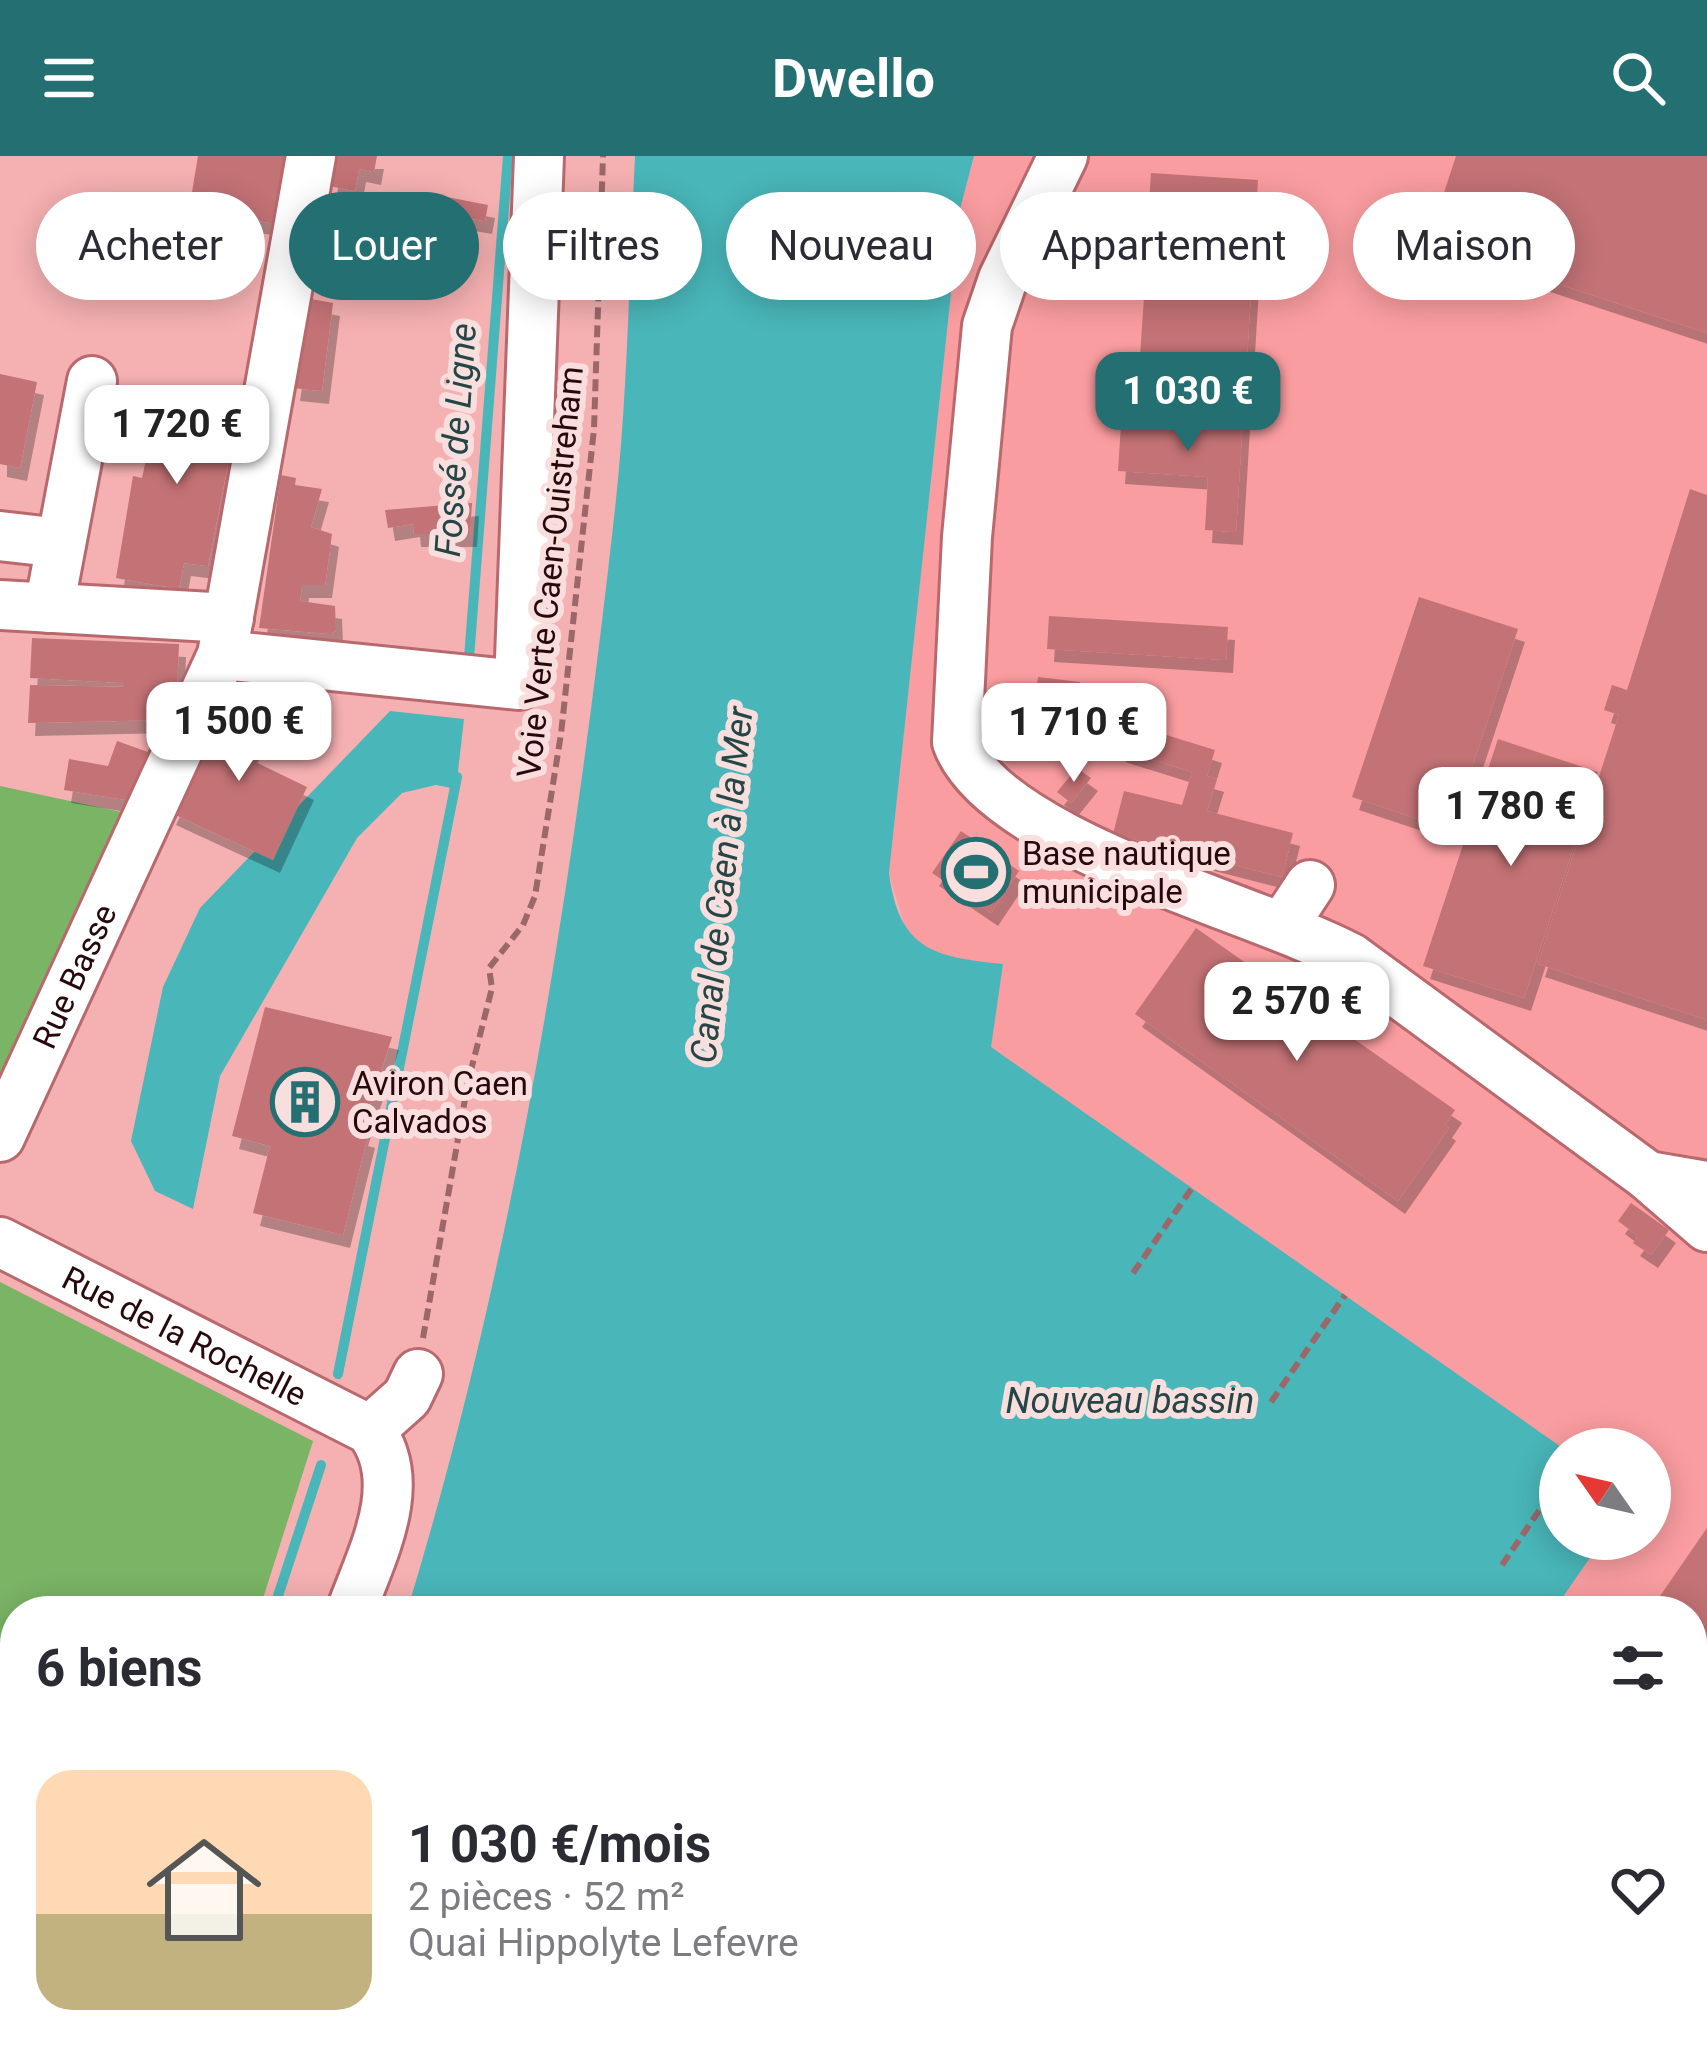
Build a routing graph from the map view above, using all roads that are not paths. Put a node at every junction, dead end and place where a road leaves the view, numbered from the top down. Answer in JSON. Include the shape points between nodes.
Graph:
{"nodes":[{"id":1,"x":311,"y":156,"type":"edge"},
{"id":2,"x":539,"y":156,"type":"edge"},
{"id":3,"x":1063,"y":156,"type":"edge"},
{"id":4,"x":92,"y":381,"type":"dead end"},
{"id":5,"x":0,"y":536,"type":"edge"},
{"id":6,"x":62,"y":543,"type":"junction"},
{"id":7,"x":0,"y":605,"type":"edge"},
{"id":8,"x":50,"y":608,"type":"junction"},
{"id":9,"x":225,"y":636,"type":"junction"},
{"id":10,"x":1310,"y":886,"type":"dead end"},
{"id":11,"x":1283,"y":926,"type":"junction"},
{"id":12,"x":0,"y":1137,"type":"edge"},
{"id":13,"x":1648,"y":1176,"type":"junction"},
{"id":14,"x":1707,"y":1186,"type":"edge"},
{"id":15,"x":1707,"y":1228,"type":"edge"},
{"id":16,"x":0,"y":1242,"type":"edge"},
{"id":17,"x":418,"y":1374,"type":"road end"},
{"id":18,"x":370,"y":1430,"type":"junction"},
{"id":19,"x":355,"y":1596,"type":"edge"}],
"edges":[{"from":1,"to":9,"type":"street","name":"Rue Basse"},
{"from":2,"to":9,"type":"street","via":[[519,685]]},
{"from":3,"to":11,"type":"street","via":[[1018,286],[987,326],[981,538],[957,742],[966,767],[992,793],[1102,855]]},
{"from":4,"to":6,"type":"street"},
{"from":5,"to":6,"type":"street"},
{"from":6,"to":8,"type":"street"},
{"from":7,"to":8,"type":"street"},
{"from":8,"to":9,"type":"street"},
{"from":9,"to":12,"type":"street","name":"Rue Basse"},
{"from":10,"to":11,"type":"street"},
{"from":11,"to":13,"type":"street","via":[[1351,958]]},
{"from":13,"to":14,"type":"street"},
{"from":13,"to":15,"type":"street"},
{"from":16,"to":18,"type":"street","name":"Rue de la Rochelle"},
{"from":17,"to":18,"type":"street","via":[[407,1397]]},
{"from":18,"to":19,"type":"street","via":[[390,1467],[388,1499]]}]}
